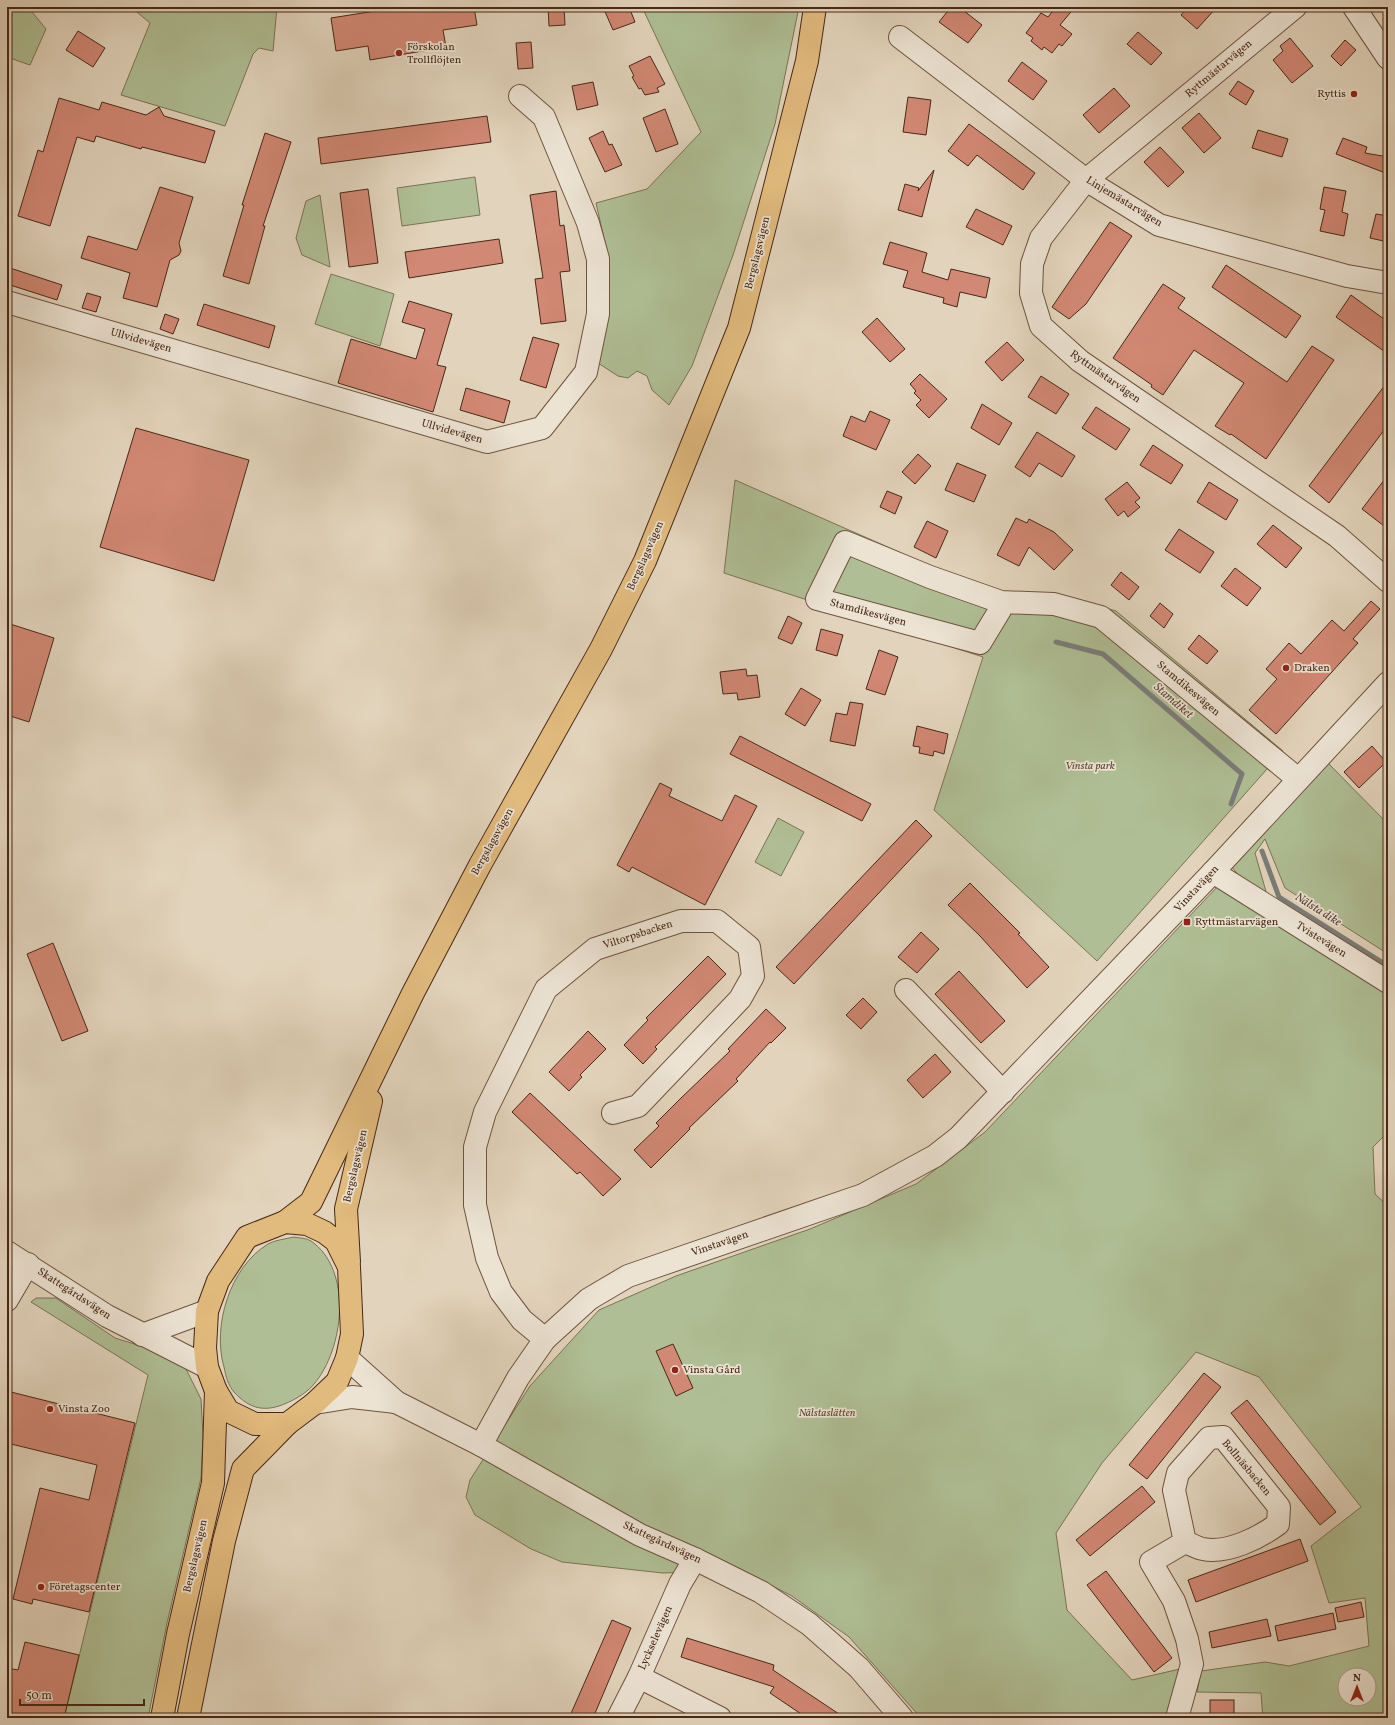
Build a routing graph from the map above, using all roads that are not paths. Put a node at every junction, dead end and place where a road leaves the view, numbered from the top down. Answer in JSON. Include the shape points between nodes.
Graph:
{"nodes":[{"id":1,"x":815,"y":7,"type":"edge"},
{"id":2,"x":1354,"y":7,"type":"edge"},
{"id":3,"x":1286,"y":9,"type":"edge"},
{"id":4,"x":900,"y":37,"type":"dead end"},
{"id":5,"x":1388,"y":58,"type":"edge"},
{"id":6,"x":520,"y":96,"type":"dead end"},
{"id":7,"x":1086,"y":180,"type":"junction"},
{"id":8,"x":1388,"y":283,"type":"edge"},
{"id":9,"x":7,"y":302,"type":"edge"},
{"id":10,"x":1388,"y":581,"type":"edge"},
{"id":11,"x":1001,"y":602,"type":"junction"},
{"id":12,"x":1388,"y":683,"type":"edge"},
{"id":13,"x":1298,"y":779,"type":"junction"},
{"id":14,"x":1214,"y":872,"type":"junction"},
{"id":15,"x":1388,"y":982,"type":"edge"},
{"id":16,"x":906,"y":990,"type":"dead end"},
{"id":17,"x":378,"y":1066,"type":"junction"},
{"id":18,"x":1003,"y":1092,"type":"junction"},
{"id":19,"x":613,"y":1113,"type":"dead end"},
{"id":20,"x":285,"y":1222,"type":"junction"},
{"id":21,"x":7,"y":1252,"type":"edge"},
{"id":22,"x":28,"y":1264,"type":"junction"},
{"id":23,"x":349,"y":1267,"type":"junction"},
{"id":24,"x":7,"y":1300,"type":"edge"},
{"id":25,"x":207,"y":1312,"type":"junction"},
{"id":26,"x":142,"y":1335,"type":"junction"},
{"id":27,"x":545,"y":1338,"type":"junction"},
{"id":28,"x":347,"y":1358,"type":"junction"},
{"id":29,"x":207,"y":1367,"type":"junction"},
{"id":30,"x":216,"y":1391,"type":"junction"},
{"id":31,"x":396,"y":1402,"type":"junction"},
{"id":32,"x":315,"y":1403,"type":"junction"},
{"id":33,"x":287,"y":1424,"type":"junction"},
{"id":34,"x":481,"y":1445,"type":"junction"},
{"id":35,"x":1185,"y":1542,"type":"junction"},
{"id":36,"x":695,"y":1559,"type":"junction"},
{"id":37,"x":639,"y":1676,"type":"junction"},
{"id":38,"x":162,"y":1718,"type":"edge"},
{"id":39,"x":188,"y":1718,"type":"edge"},
{"id":40,"x":618,"y":1718,"type":"edge"},
{"id":41,"x":720,"y":1718,"type":"edge"},
{"id":42,"x":902,"y":1718,"type":"edge"},
{"id":43,"x":1177,"y":1718,"type":"edge"}],
"edges":[{"from":1,"to":17,"type":"main road","name":"Bergslagsvägen","via":[[807,61],[739,328],[645,561],[601,650],[480,865]]},
{"from":2,"to":5,"type":"street"},
{"from":3,"to":7,"type":"street","name":"Ryttmästarvägen"},
{"from":4,"to":7,"type":"street","name":"Linjemästarvägen"},
{"from":6,"to":9,"type":"street","name":"Ullvidevägen","via":[[544,117],[588,223],[598,259],[598,314],[586,372],[542,428],[487,442]]},
{"from":7,"to":8,"type":"street","name":"Linjemästarvägen","via":[[1159,225],[1347,276]]},
{"from":7,"to":10,"type":"street","name":"Ryttmästarvägen","via":[[1041,238],[1032,264],[1031,293],[1041,326],[1080,361],[1337,536]]},
{"from":11,"to":11,"type":"street","name":"Stamdikesvägen","via":[[930,578],[845,542],[818,599],[980,643],[1000,610]]},
{"from":11,"to":13,"type":"street","name":"Stamdikesvägen","via":[[1054,604],[1101,617]]},
{"from":12,"to":13,"type":"street","name":"Vinstavägen"},
{"from":13,"to":14,"type":"street","name":"Vinstavägen"},
{"from":14,"to":15,"type":"street","name":"Tvistevägen"},
{"from":14,"to":18,"type":"street","name":"Vinstavägen"},
{"from":16,"to":18,"type":"street"},
{"from":17,"to":20,"type":"main road","name":"Bergslagsvägen","via":[[311,1202]]},
{"from":17,"to":23,"type":"main road","name":"Bergslagsvägen","via":[[346,1210]]},
{"from":18,"to":27,"type":"street","name":"Vinstavägen","via":[[958,1138],[935,1156],[904,1174],[862,1195],[628,1276],[589,1299]]},
{"from":19,"to":27,"type":"street","name":"Viltorpsbacken","via":[[638,1106],[740,999],[753,976],[749,947],[717,921],[681,921],[595,949],[552,984],[546,989],[485,1112],[475,1147],[475,1205],[486,1258],[501,1292],[522,1320]]},
{"from":20,"to":23,"type":"main road","name":"Bergslagsvägen","via":[[307,1224],[324,1232],[336,1241]]},
{"from":20,"to":25,"type":"main road","name":"Bergslagsvägen","via":[[247,1237],[218,1281]]},
{"from":21,"to":22,"type":"street","name":"Skattegårdsvägen"},
{"from":22,"to":24,"type":"street"},
{"from":22,"to":26,"type":"street","name":"Skattegårdsvägen","via":[[88,1305]]},
{"from":23,"to":28,"type":"main road","name":"Bergslagsvägen","via":[[352,1334]]},
{"from":25,"to":26,"type":"street"},
{"from":25,"to":29,"type":"main road","name":"Bergslagsvägen"},
{"from":26,"to":29,"type":"street","name":"Skattegårdsvägen"},
{"from":27,"to":34,"type":"street","name":"Vinstavägen","via":[[518,1378]]},
{"from":28,"to":31,"type":"street","name":"Skattegårdsvägen"},
{"from":28,"to":32,"type":"main road","name":"Bergslagsvägen","via":[[336,1382]]},
{"from":29,"to":30,"type":"main road","name":"Bergslagsvägen"},
{"from":30,"to":33,"type":"main road","name":"Bergslagsvägen","via":[[228,1411],[255,1424]]},
{"from":30,"to":38,"type":"main road","name":"Bergslagsvägen","via":[[213,1483],[178,1634]]},
{"from":31,"to":32,"type":"street","name":"Skattegårdsvägen","via":[[352,1397]]},
{"from":31,"to":34,"type":"street","name":"Skattegårdsvägen"},
{"from":32,"to":33,"type":"main road","name":"Bergslagsvägen"},
{"from":33,"to":39,"type":"main road","name":"Bergslagsvägen","via":[[243,1469],[224,1541]]},
{"from":34,"to":36,"type":"street","name":"Skattegårdsvägen","via":[[640,1535]]},
{"from":35,"to":35,"type":"street","name":"Bollnäsbacken","via":[[1203,1549],[1224,1549],[1262,1536],[1278,1524],[1279,1507],[1223,1438],[1209,1438],[1178,1473],[1174,1490]]},
{"from":35,"to":43,"type":"street","via":[[1151,1562],[1174,1601],[1187,1639],[1192,1664]]},
{"from":36,"to":37,"type":"street","name":"Lyckselevägen","via":[[680,1584]]},
{"from":36,"to":42,"type":"street","name":"Skattegårdsvägen","via":[[760,1592],[809,1624],[859,1668]]},
{"from":37,"to":40,"type":"street","name":"Lyckselevägen"},
{"from":37,"to":41,"type":"street"}]}
